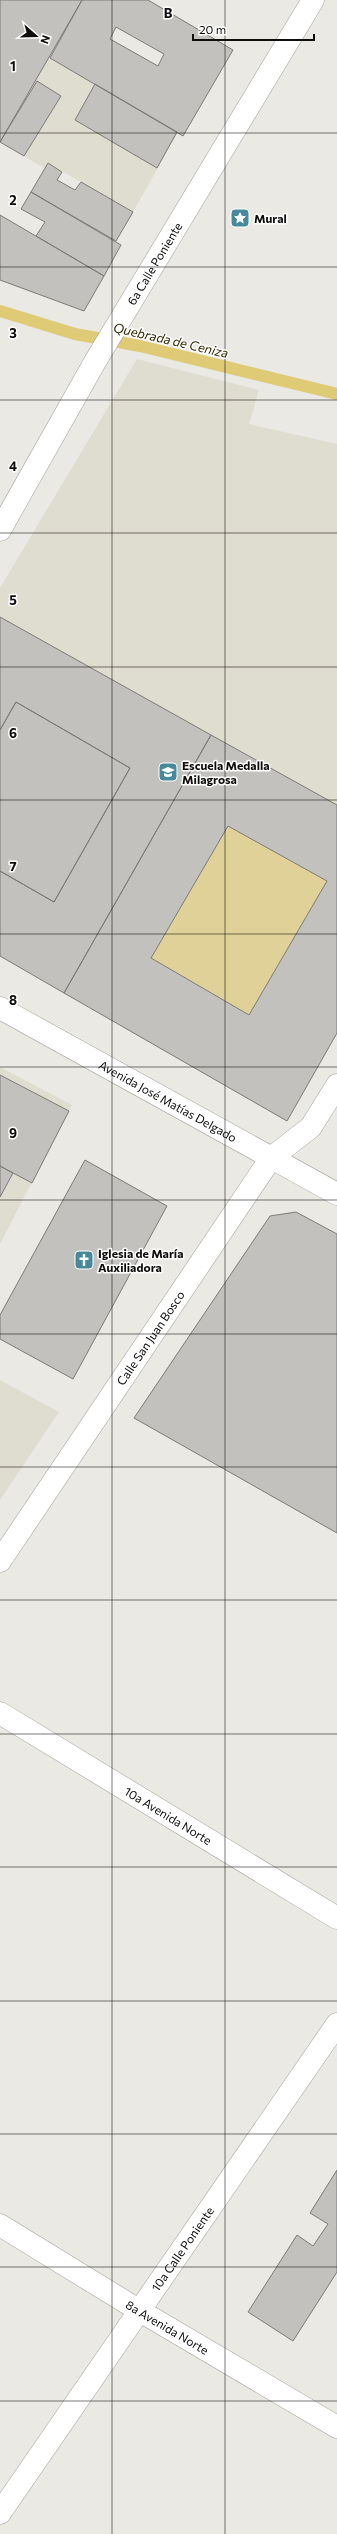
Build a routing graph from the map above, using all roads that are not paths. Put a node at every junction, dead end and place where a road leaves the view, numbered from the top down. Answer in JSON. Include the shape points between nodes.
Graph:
{"nodes":[{"id":1,"x":313,"y":0,"type":"edge"},
{"id":2,"x":0,"y":530,"type":"edge"},
{"id":3,"x":0,"y":1008,"type":"edge"},
{"id":4,"x":337,"y":1085,"type":"edge"},
{"id":5,"x":271,"y":1158,"type":"junction"},
{"id":6,"x":337,"y":1194,"type":"edge"},
{"id":7,"x":0,"y":1561,"type":"edge"},
{"id":8,"x":0,"y":1713,"type":"edge"},
{"id":9,"x":337,"y":1918,"type":"edge"},
{"id":10,"x":337,"y":2024,"type":"edge"},
{"id":11,"x":0,"y":2225,"type":"edge"},
{"id":12,"x":140,"y":2311,"type":"junction"},
{"id":13,"x":337,"y":2427,"type":"edge"},
{"id":14,"x":0,"y":2513,"type":"edge"}],
"edges":[{"from":1,"to":2,"type":"street","name":"6a Calle Poniente","via":[[96,360]]},
{"from":3,"to":5,"type":"street","name":"Avenida José Matías Delgado"},
{"from":4,"to":5,"type":"street","name":"Calle San Juan Bosco","via":[[311,1127]]},
{"from":5,"to":6,"type":"street","name":"Avenida José Matías Delgado"},
{"from":5,"to":7,"type":"street","name":"Calle San Juan Bosco"},
{"from":8,"to":9,"type":"street","name":"10a Avenida Norte"},
{"from":10,"to":12,"type":"street","name":"10a Calle Poniente"},
{"from":11,"to":12,"type":"street","name":"8a Avenida Norte"},
{"from":12,"to":13,"type":"street","name":"8a Avenida Norte"},
{"from":12,"to":14,"type":"street","name":"10a Calle Poniente"}]}
